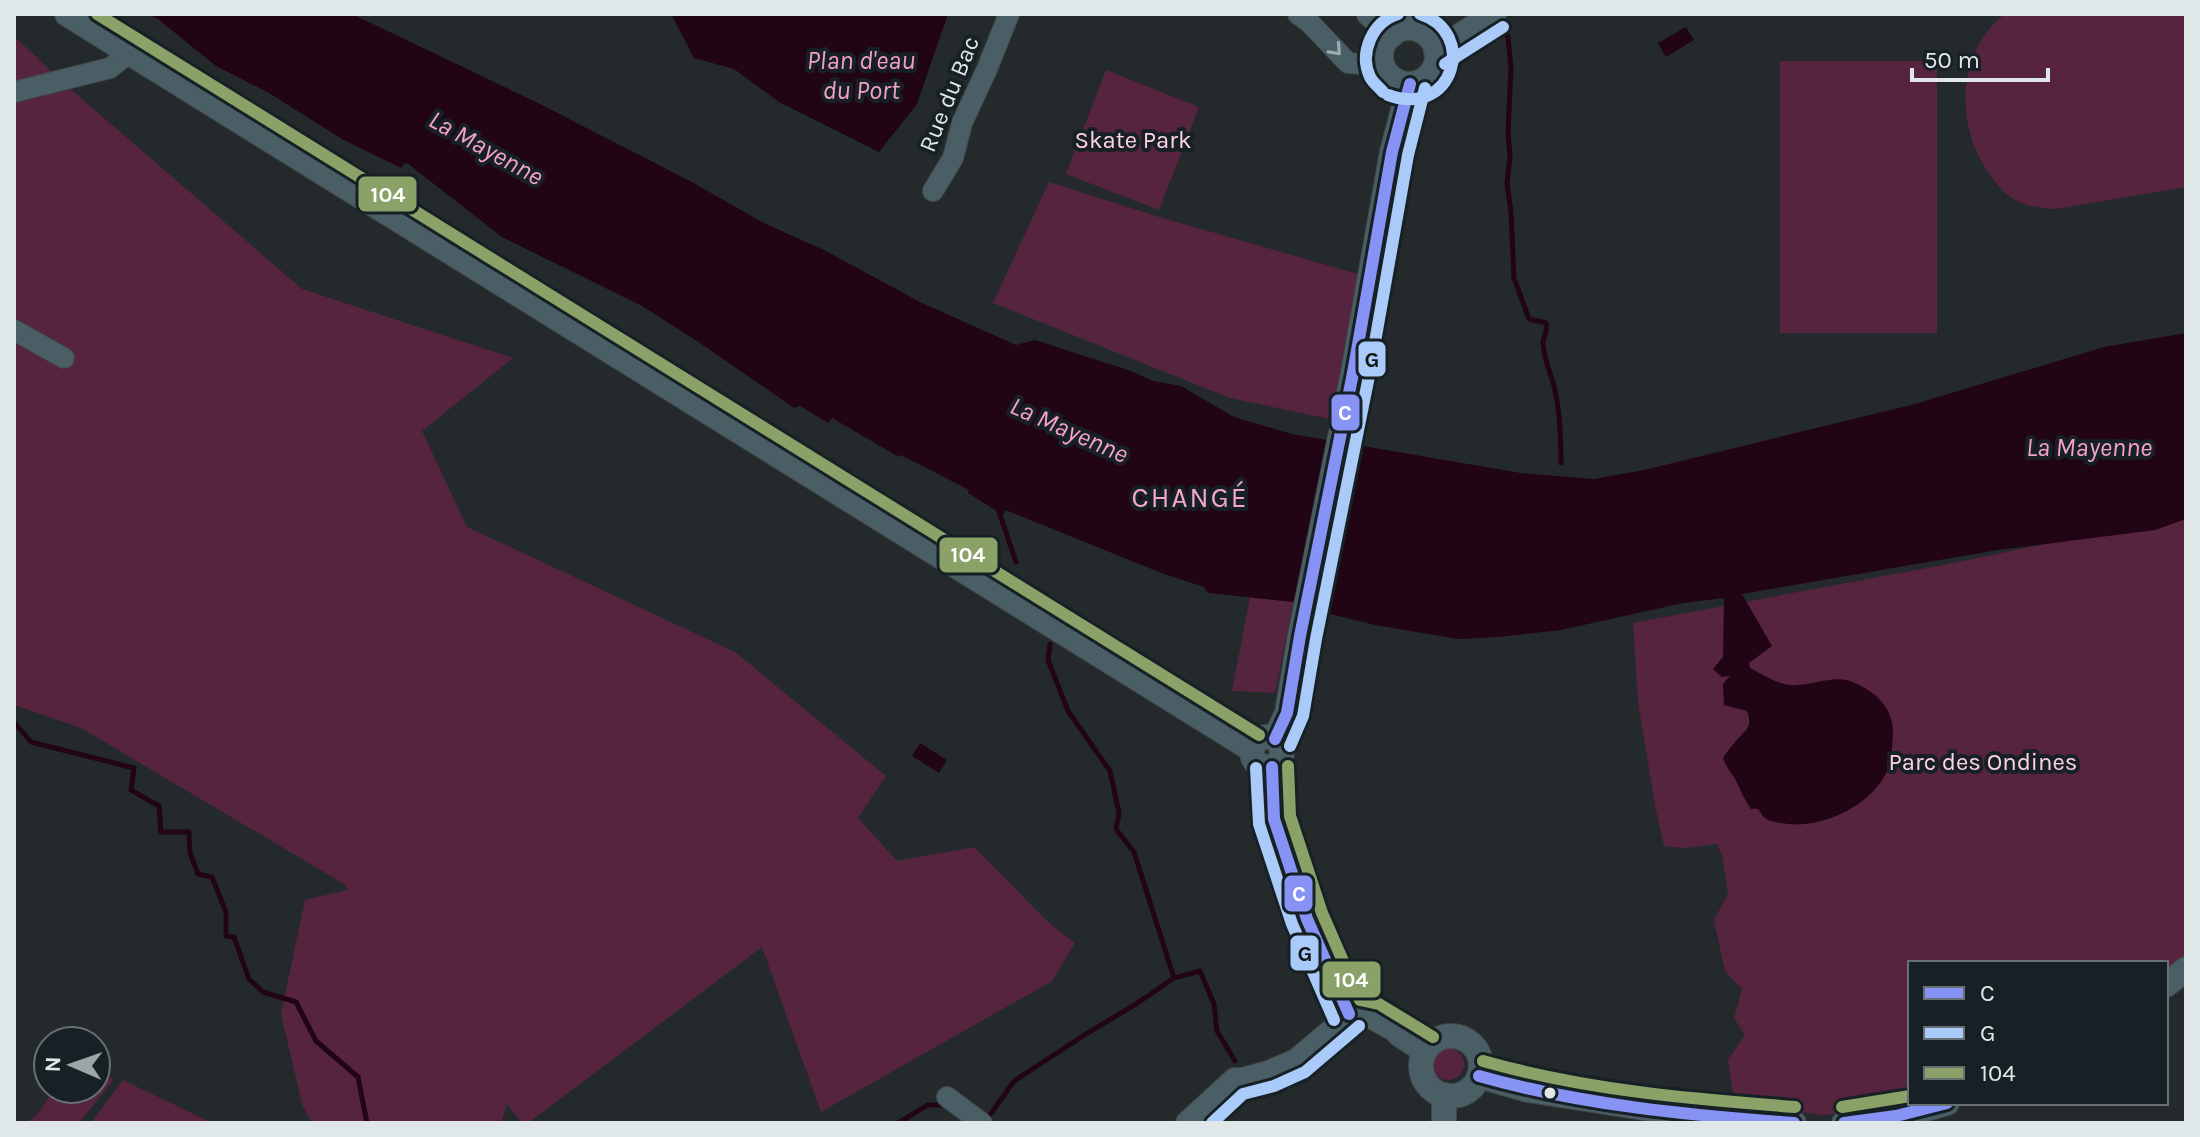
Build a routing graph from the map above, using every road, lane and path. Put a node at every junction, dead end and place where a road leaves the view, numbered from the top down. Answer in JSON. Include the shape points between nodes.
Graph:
{"nodes":[{"id":1,"x":67,"y":14,"type":"edge"},
{"id":2,"x":1009,"y":14,"type":"edge"},
{"id":3,"x":1298,"y":14,"type":"edge"},
{"id":4,"x":1369,"y":14,"type":"edge"},
{"id":5,"x":1494,"y":14,"type":"edge"},
{"id":6,"x":1392,"y":35,"type":"junction"},
{"id":7,"x":1436,"y":51,"type":"junction"},
{"id":8,"x":130,"y":52,"type":"junction"},
{"id":9,"x":1382,"y":60,"type":"junction"},
{"id":10,"x":1410,"y":84,"type":"junction"},
{"id":11,"x":14,"y":92,"type":"edge"},
{"id":12,"x":933,"y":191,"type":"dead end"},
{"id":13,"x":14,"y":330,"type":"edge"},
{"id":14,"x":64,"y":358,"type":"dead end"},
{"id":15,"x":1275,"y":739,"type":"junction"},
{"id":16,"x":1251,"y":749,"type":"junction"},
{"id":17,"x":1272,"y":767,"type":"junction"},
{"id":18,"x":1274,"y":819,"type":"joint"},
{"id":19,"x":2186,"y":969,"type":"edge"},
{"id":20,"x":2168,"y":983,"type":"edge"},
{"id":21,"x":1349,"y":1014,"type":"junction"},
{"id":22,"x":1399,"y":1034,"type":"joint"},
{"id":23,"x":1425,"y":1051,"type":"junction"},
{"id":24,"x":1479,"y":1076,"type":"junction"},
{"id":25,"x":1235,"y":1080,"type":"joint"},
{"id":26,"x":1444,"y":1095,"type":"junction"},
{"id":27,"x":947,"y":1097,"type":"dead end"},
{"id":28,"x":1941,"y":1105,"type":"edge"},
{"id":29,"x":982,"y":1123,"type":"edge"},
{"id":30,"x":1188,"y":1123,"type":"edge"},
{"id":31,"x":1444,"y":1123,"type":"edge"},
{"id":32,"x":1794,"y":1123,"type":"edge"},
{"id":33,"x":1844,"y":1123,"type":"edge"}],
"edges":[{"from":1,"to":8,"type":"street"},
{"from":2,"to":12,"type":"street","name":"Rue du Bac","via":[[962,123],[953,158]]},
{"from":3,"to":9,"type":"street","one_way":true,"via":[[1348,63]]},
{"from":4,"to":6,"type":"street"},
{"from":5,"to":7,"type":"street"},
{"from":6,"to":7,"type":"street","via":[[1419,30]]},
{"from":6,"to":9,"type":"street"},
{"from":7,"to":10,"type":"street","via":[[1431,74]]},
{"from":8,"to":11,"type":"street","via":[[110,68]]},
{"from":8,"to":16,"type":"street"},
{"from":9,"to":10,"type":"street","via":[[1388,74]]},
{"from":10,"to":15,"type":"street","via":[[1392,152],[1287,713]]},
{"from":13,"to":14,"type":"street"},
{"from":15,"to":16,"type":"street","via":[[1261,738]]},
{"from":15,"to":17,"type":"street","via":[[1281,756]]},
{"from":16,"to":17,"type":"street","via":[[1255,762]]},
{"from":17,"to":18,"type":"street"},
{"from":18,"to":21,"type":"street","via":[[1307,919]]},
{"from":19,"to":20,"type":"street"},
{"from":21,"to":22,"type":"street"},
{"from":21,"to":25,"type":"street","via":[[1296,1059]]},
{"from":22,"to":23,"type":"street"},
{"from":23,"to":24,"type":"street","via":[[1439,1038],[1459,1037],[1475,1048]]},
{"from":23,"to":26,"type":"street","via":[[1423,1078]]},
{"from":24,"to":26,"type":"street","via":[[1469,1090]]},
{"from":24,"to":32,"type":"street","via":[[1528,1090],[1689,1115]]},
{"from":25,"to":30,"type":"street"},
{"from":26,"to":31,"type":"street"},
{"from":27,"to":29,"type":"street"},
{"from":28,"to":33,"type":"street"}]}
